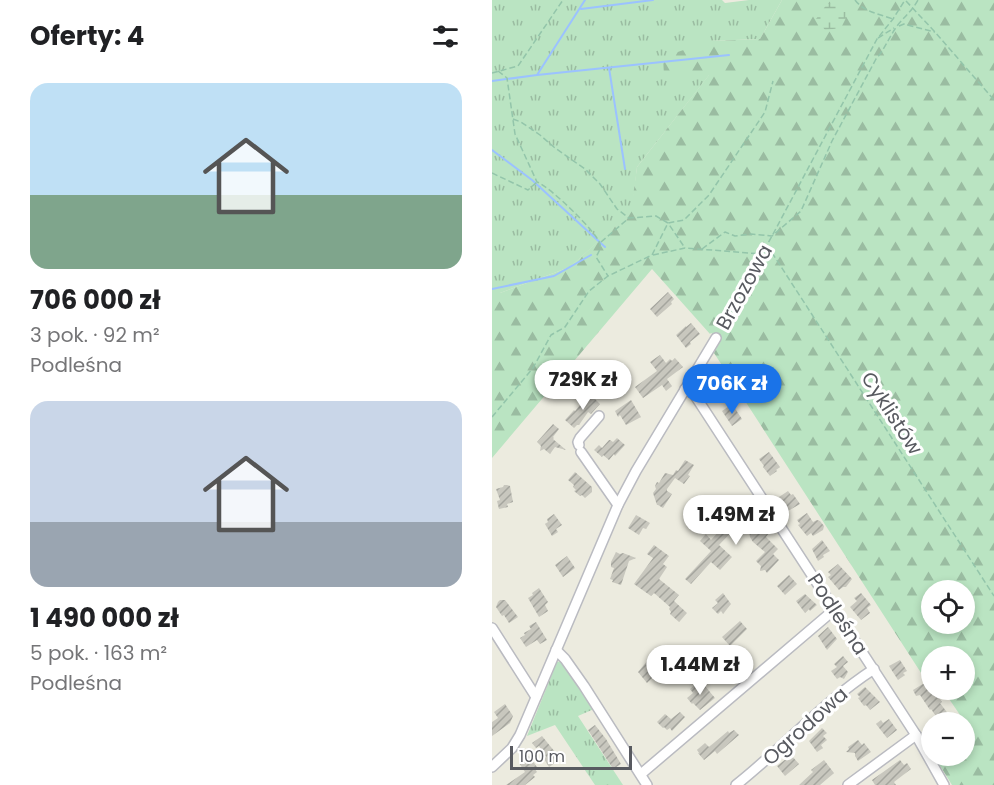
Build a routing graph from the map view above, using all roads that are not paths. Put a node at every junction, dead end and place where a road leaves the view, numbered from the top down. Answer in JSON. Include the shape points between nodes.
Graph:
{"nodes":[{"id":1,"x":716,"y":338,"type":"road end"},
{"id":2,"x":685,"y":389,"type":"junction"},
{"id":3,"x":599,"y":416,"type":"dead end"},
{"id":4,"x":618,"y":505,"type":"junction"},
{"id":5,"x":835,"y":609,"type":"junction"},
{"id":6,"x":492,"y":628,"type":"edge"},
{"id":7,"x":556,"y":651,"type":"junction"},
{"id":8,"x":874,"y":669,"type":"junction"},
{"id":9,"x":536,"y":697,"type":"junction"},
{"id":10,"x":916,"y":735,"type":"junction"},
{"id":11,"x":492,"y":767,"type":"edge"},
{"id":12,"x":640,"y":774,"type":"junction"},
{"id":13,"x":647,"y":785,"type":"edge"},
{"id":14,"x":736,"y":785,"type":"edge"},
{"id":15,"x":848,"y":785,"type":"edge"},
{"id":16,"x":944,"y":785,"type":"edge"}],
"edges":[{"from":1,"to":2,"type":"street","name":"Brzozowa"},
{"from":2,"to":4,"type":"street","name":"Brzozowa"},
{"from":2,"to":5,"type":"street","name":"Podleśna","via":[[694,394]]},
{"from":3,"to":4,"type":"street","via":[[578,442]]},
{"from":4,"to":7,"type":"street","name":"Brzozowa"},
{"from":5,"to":8,"type":"street","name":"Podleśna"},
{"from":5,"to":12,"type":"street"},
{"from":6,"to":9,"type":"street"},
{"from":7,"to":9,"type":"street","name":"Brzozowa"},
{"from":7,"to":12,"type":"street","via":[[584,686]]},
{"from":8,"to":10,"type":"street","name":"Podleśna"},
{"from":8,"to":14,"type":"street","name":"Ogrodowa"},
{"from":9,"to":11,"type":"street","name":"Brzozowa","via":[[512,748]]},
{"from":10,"to":15,"type":"street"},
{"from":10,"to":16,"type":"street","name":"Podleśna"},
{"from":12,"to":13,"type":"street"}]}
